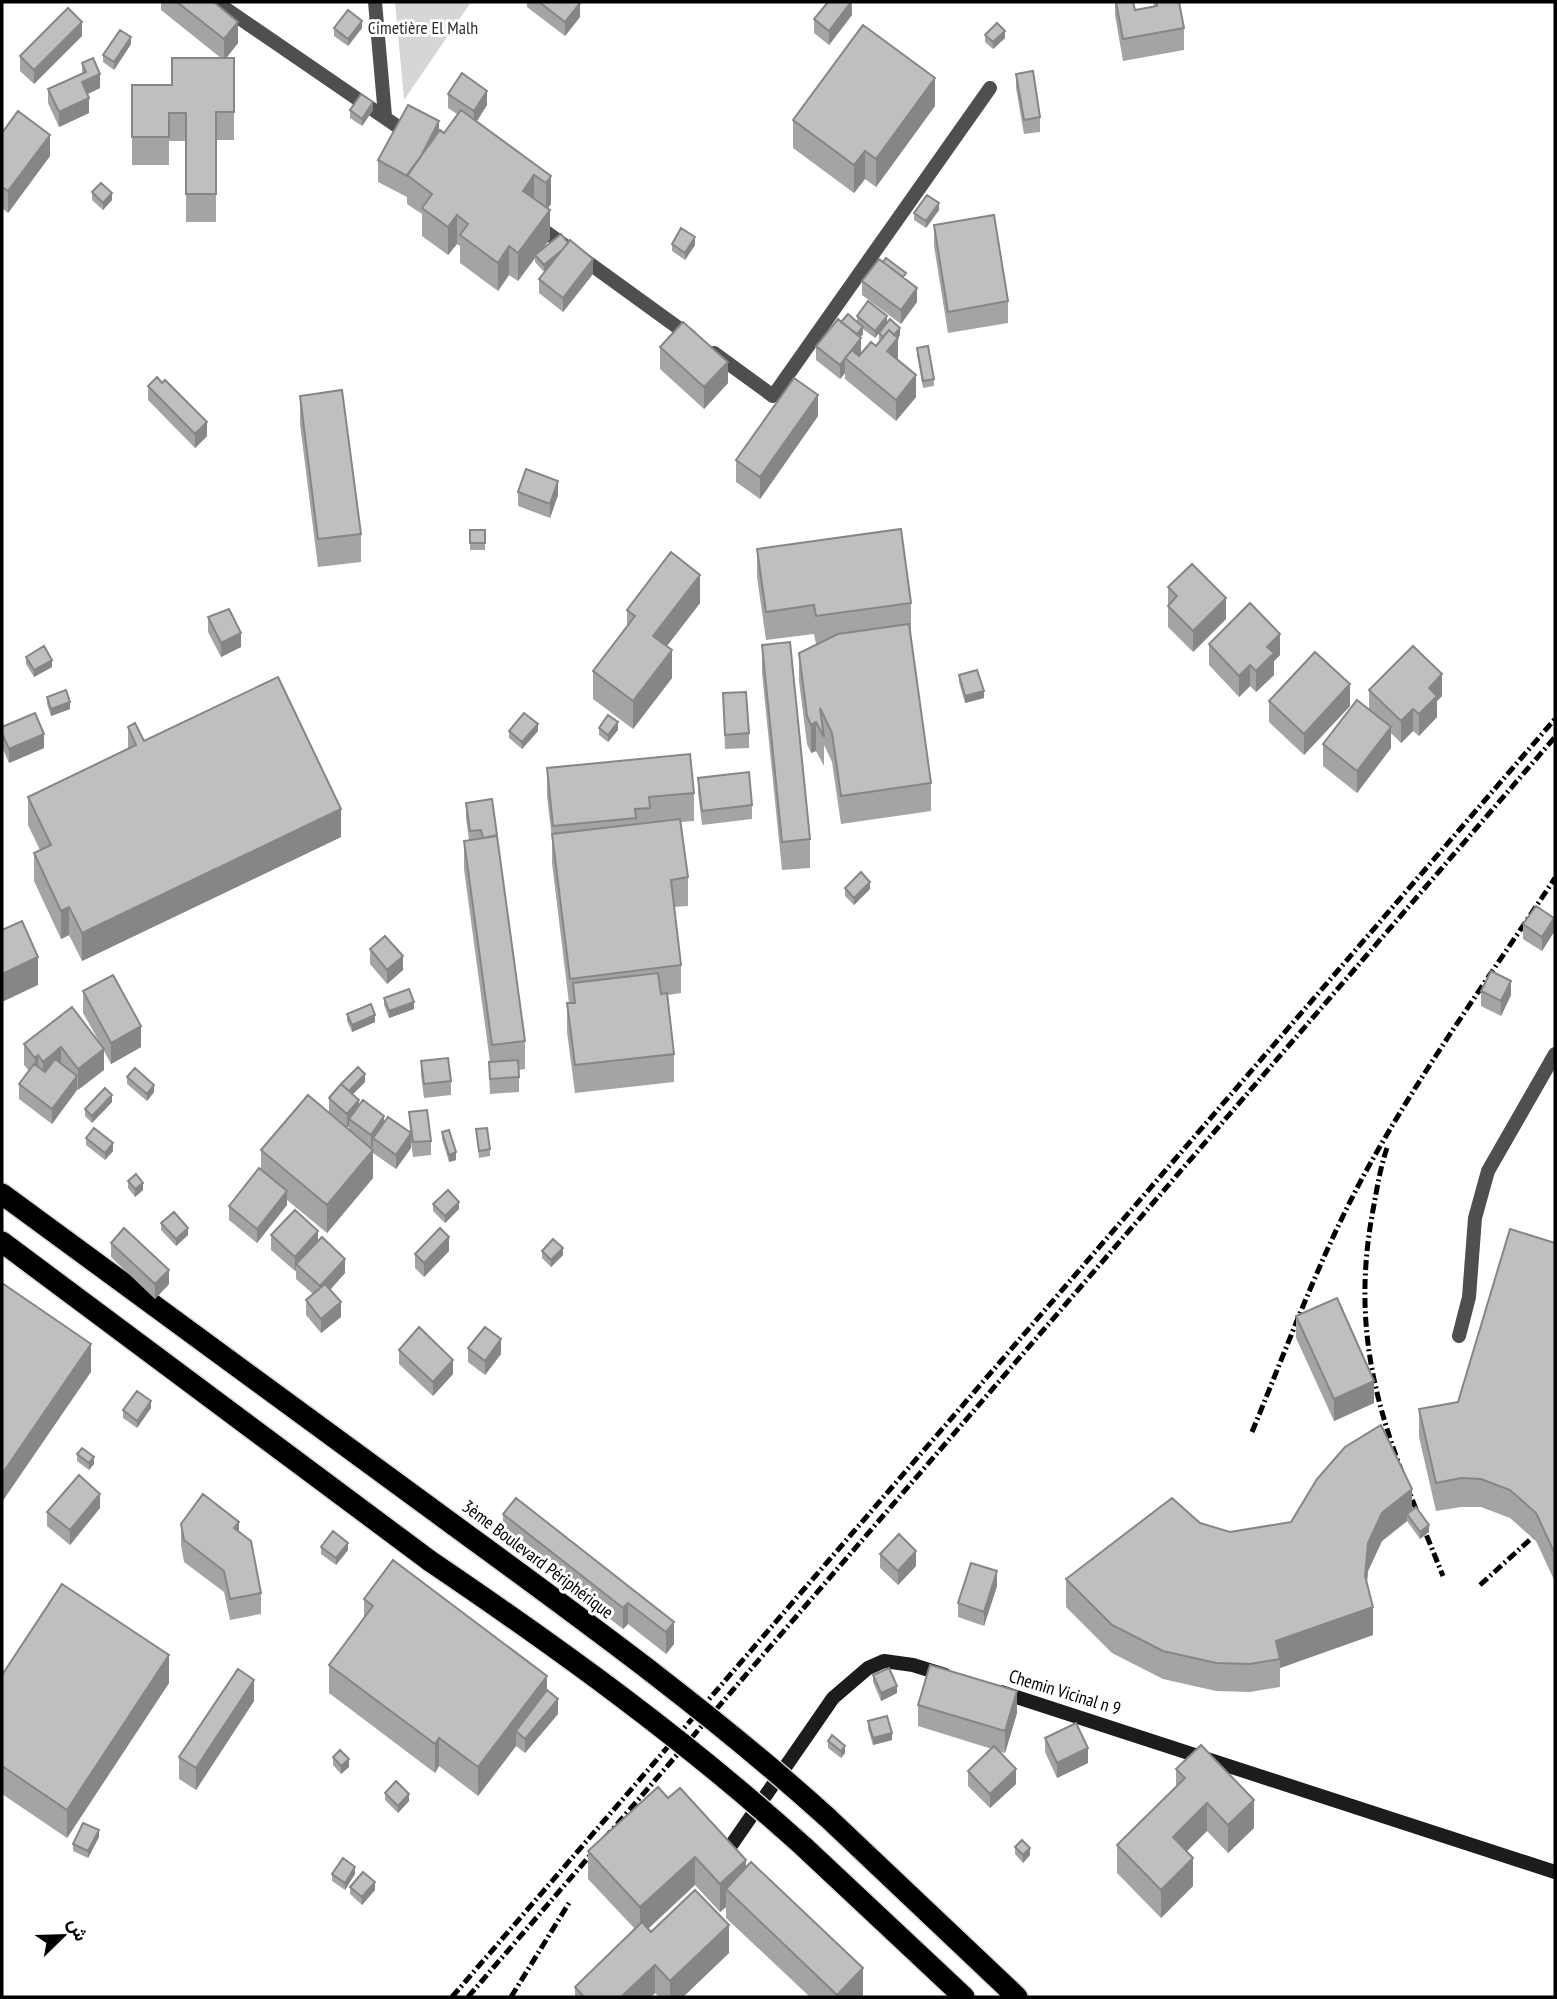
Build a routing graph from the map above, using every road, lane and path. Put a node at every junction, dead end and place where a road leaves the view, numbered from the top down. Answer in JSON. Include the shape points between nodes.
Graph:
{"nodes":[{"id":1,"x":216,"y":2,"type":"edge"},
{"id":2,"x":375,"y":2,"type":"edge"},
{"id":3,"x":990,"y":88,"type":"dead end"},
{"id":4,"x":385,"y":116,"type":"junction"},
{"id":5,"x":418,"y":140,"type":"edge"},
{"id":6,"x":518,"y":212,"type":"edge"},
{"id":7,"x":1555,"y":1054,"type":"edge"},
{"id":8,"x":2,"y":1194,"type":"edge"},
{"id":9,"x":2,"y":1242,"type":"edge"},
{"id":10,"x":1459,"y":1336,"type":"dead end"},
{"id":11,"x":964,"y":1681,"type":"edge"},
{"id":12,"x":990,"y":1689,"type":"edge"},
{"id":13,"x":1555,"y":1872,"type":"edge"},
{"id":14,"x":726,"y":1878,"type":"edge"},
{"id":15,"x":964,"y":1997,"type":"edge"},
{"id":16,"x":1017,"y":1997,"type":"edge"}],
"edges":[{"from":1,"to":4,"type":"street"},
{"from":2,"to":4,"type":"street"},
{"from":3,"to":6,"type":"street","via":[[773,396]]},
{"from":4,"to":5,"type":"street"},
{"from":7,"to":10,"type":"street","via":[[1488,1171],[1475,1218],[1469,1297]]},
{"from":8,"to":16,"type":"highway","name":"3ème Boulevard Périphérique","bridge":true,"via":[[573,1613],[744,1746],[828,1818]]},
{"from":9,"to":15,"type":"highway","bridge":true,"via":[[430,1561],[569,1655],[668,1731],[730,1780]]},
{"from":11,"to":14,"type":"street","via":[[884,1661],[868,1668],[833,1698],[715,1869]]},
{"from":12,"to":13,"type":"street","name":"Chemin Vicinal n 9"}]}
